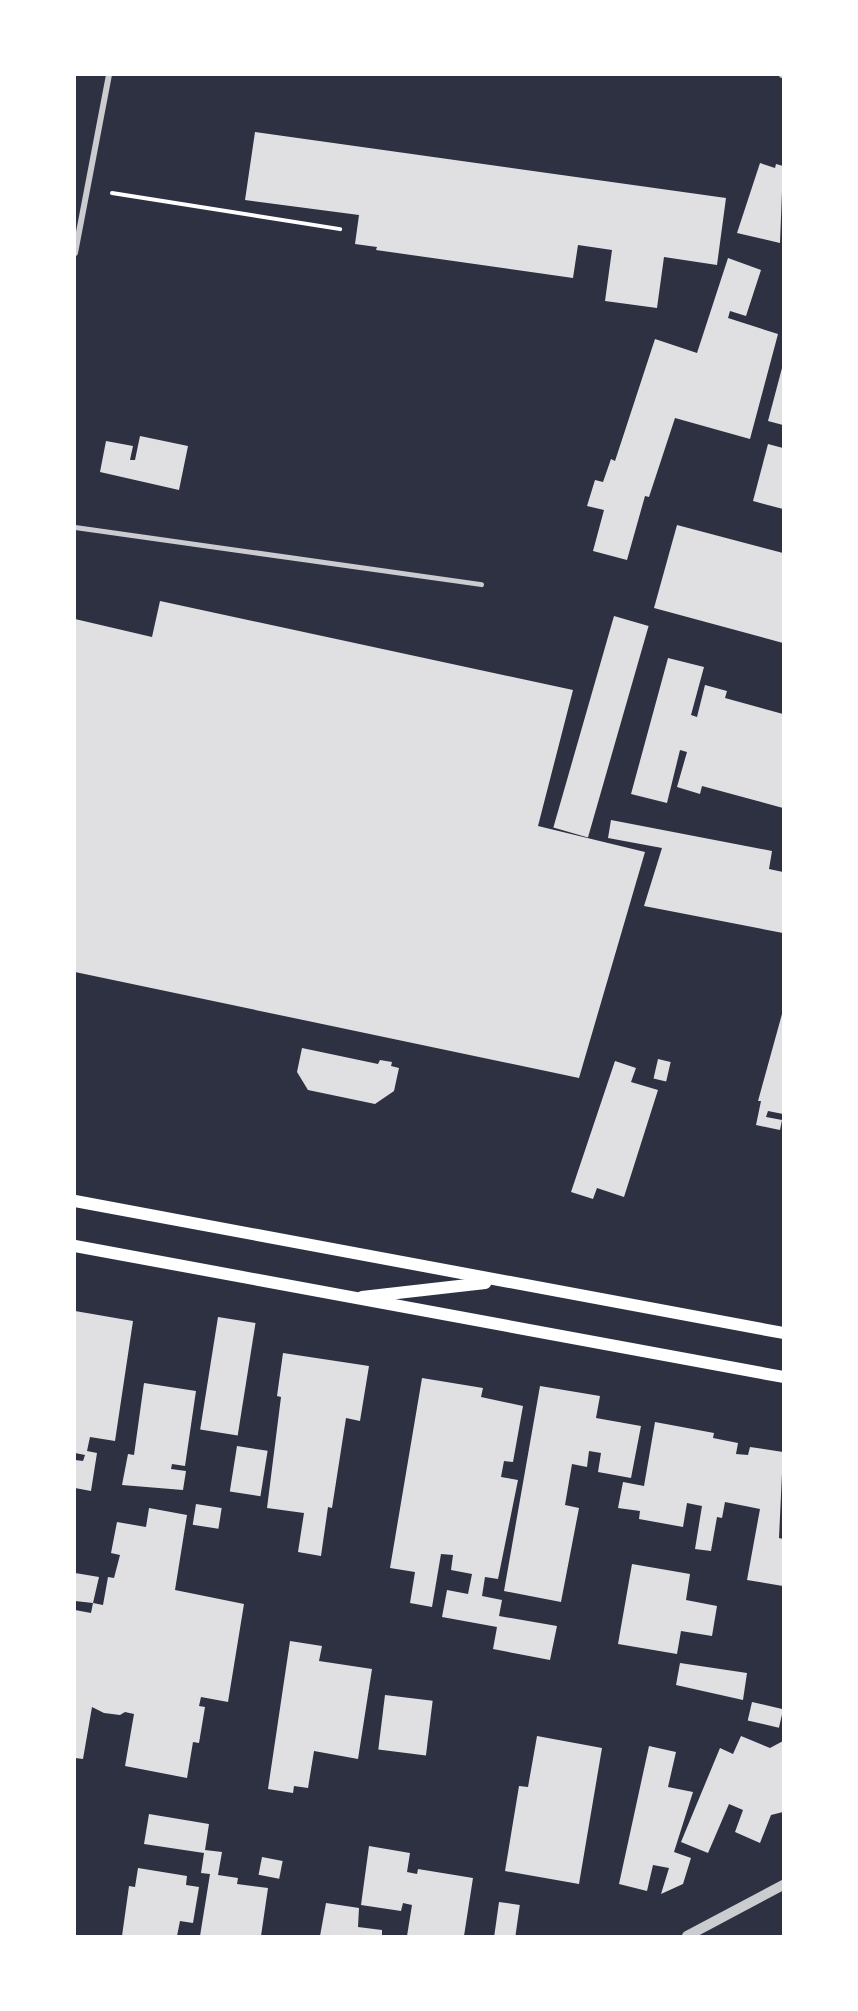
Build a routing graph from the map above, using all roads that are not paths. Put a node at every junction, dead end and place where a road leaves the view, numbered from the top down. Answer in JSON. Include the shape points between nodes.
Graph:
{"nodes":[{"id":1,"x":109,"y":75,"type":"edge"},
{"id":2,"x":75,"y":253,"type":"edge"},
{"id":3,"x":75,"y":527,"type":"edge"},
{"id":4,"x":481,"y":584,"type":"dead end"},
{"id":5,"x":75,"y":1201,"type":"edge"},
{"id":6,"x":75,"y":1246,"type":"edge"},
{"id":7,"x":498,"y":1282,"type":"junction"},
{"id":8,"x":349,"y":1298,"type":"junction"},
{"id":9,"x":783,"y":1333,"type":"edge"},
{"id":10,"x":783,"y":1377,"type":"edge"},
{"id":11,"x":783,"y":1885,"type":"edge"},
{"id":12,"x":687,"y":1936,"type":"edge"}],
"edges":[{"from":1,"to":2,"type":"street"},
{"from":3,"to":4,"type":"lane"},
{"from":5,"to":7,"type":"main road"},
{"from":6,"to":8,"type":"main road"},
{"from":7,"to":8,"type":"main road"},
{"from":7,"to":9,"type":"main road"},
{"from":8,"to":10,"type":"main road"},
{"from":11,"to":12,"type":"street"}]}
